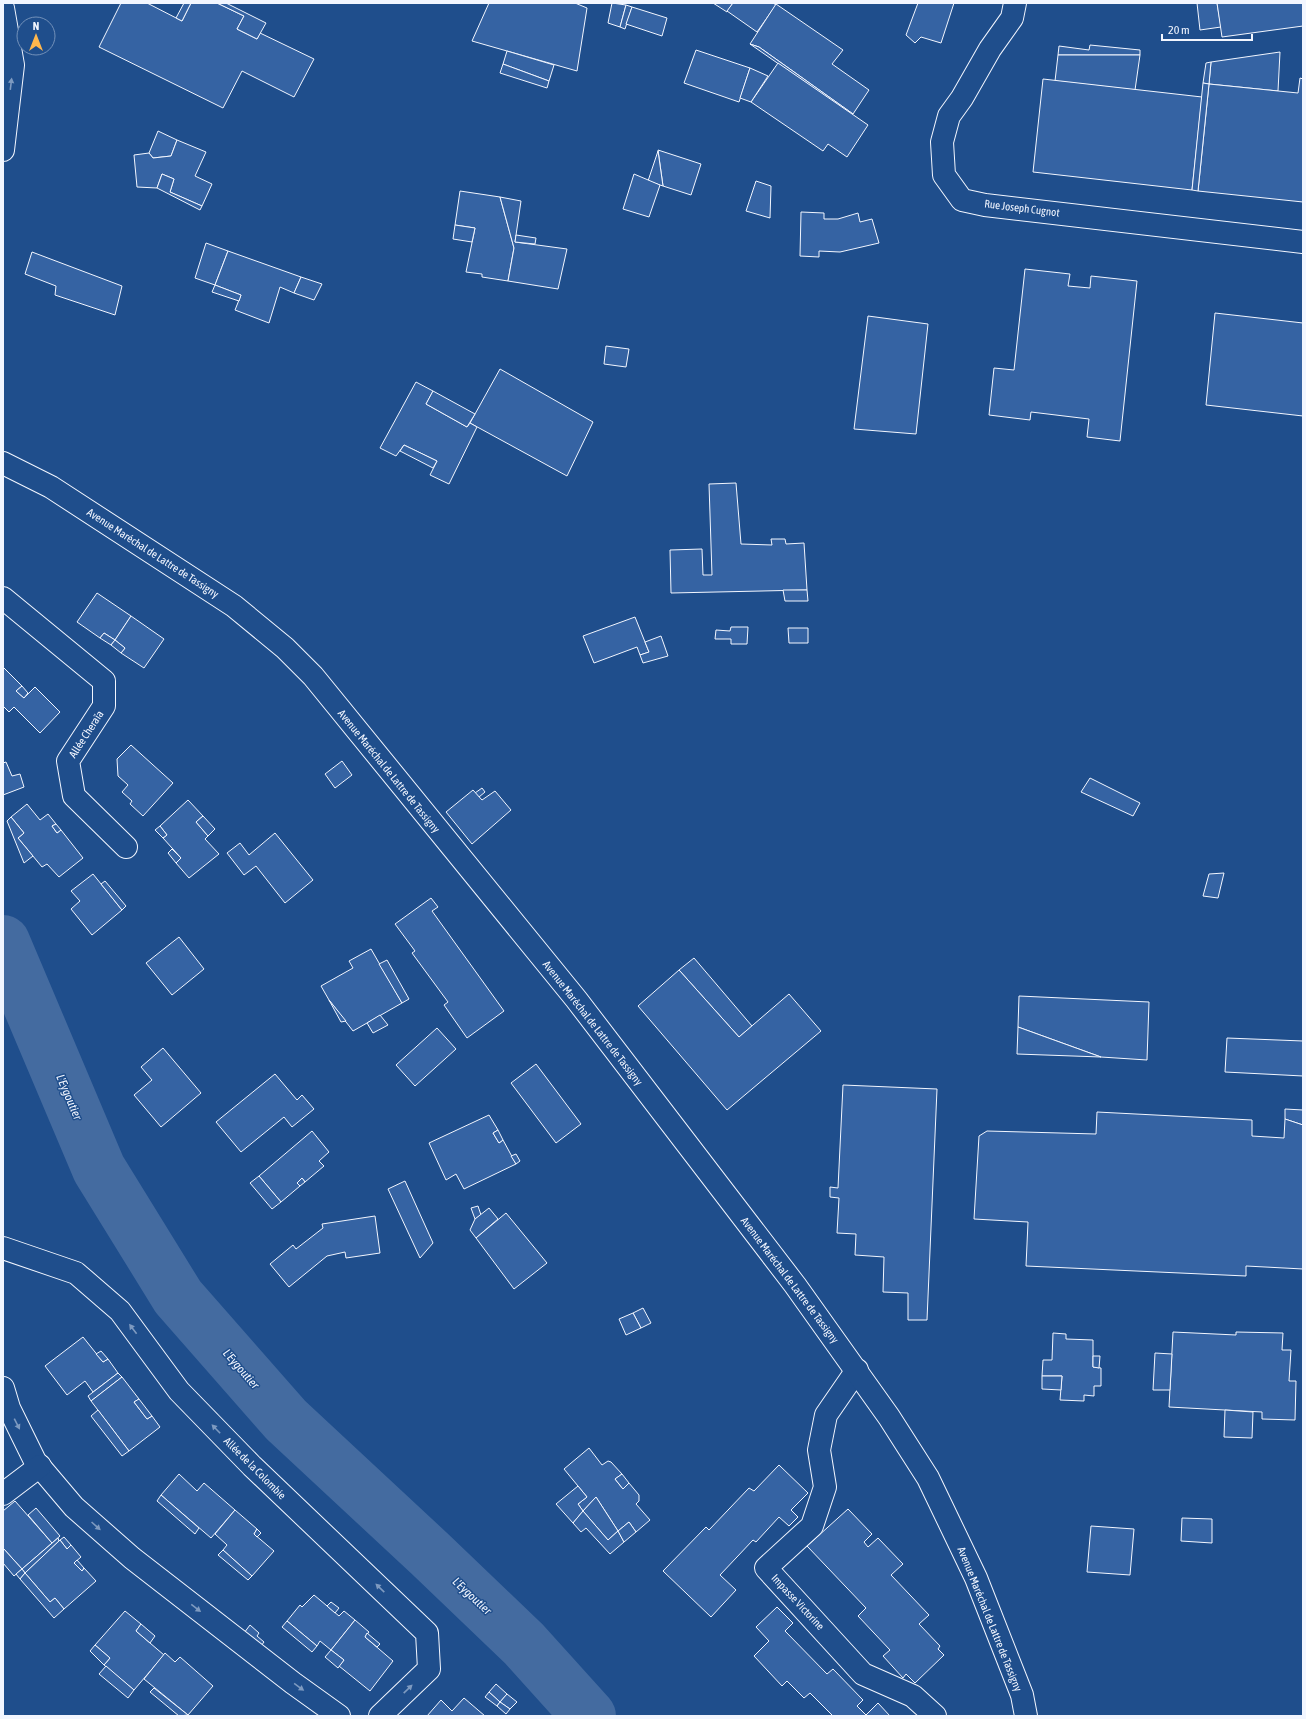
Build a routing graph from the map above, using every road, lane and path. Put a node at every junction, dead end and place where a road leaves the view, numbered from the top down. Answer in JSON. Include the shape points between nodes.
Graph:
{"nodes":[{"id":1,"x":1015,"y":3,"type":"edge"},
{"id":2,"x":3,"y":8,"type":"edge"},
{"id":3,"x":3,"y":150,"type":"edge"},
{"id":4,"x":1303,"y":242,"type":"edge"},
{"id":5,"x":3,"y":463,"type":"edge"},
{"id":6,"x":3,"y":598,"type":"edge"},
{"id":7,"x":126,"y":847,"type":"dead end"},
{"id":8,"x":3,"y":1248,"type":"edge"},
{"id":9,"x":857,"y":1370,"type":"junction"},
{"id":10,"x":3,"y":1388,"type":"edge"},
{"id":11,"x":40,"y":1466,"type":"junction"},
{"id":12,"x":3,"y":1494,"type":"edge"},
{"id":13,"x":339,"y":1716,"type":"edge"},
{"id":14,"x":380,"y":1716,"type":"edge"},
{"id":15,"x":935,"y":1716,"type":"edge"},
{"id":16,"x":1026,"y":1716,"type":"edge"}],
"edges":[{"from":1,"to":4,"type":"street","name":"Rue Joseph Cugnot","via":[[1012,18],[949,116],[942,142],[944,176],[962,200],[993,206]]},
{"from":3,"to":2,"type":"street","one_way":true,"via":[[13,65]]},
{"from":5,"to":9,"type":"street","name":"Avenue Maréchal de Lattre de Tassigny","via":[[51,487],[234,606],[285,648],[312,676],[576,999]]},
{"from":6,"to":7,"type":"street","name":"Allée Cheraïa","via":[[104,680],[104,706],[68,761],[74,796]]},
{"from":14,"to":8,"type":"street","name":"Allée de la Colombie","one_way":true,"via":[[429,1668],[427,1633],[252,1466],[179,1391],[120,1311],[76,1273]]},
{"from":9,"to":15,"type":"street","name":"Impasse Victorine","via":[[826,1415],[819,1450],[825,1487],[812,1526],[766,1568],[864,1674],[913,1696]]},
{"from":9,"to":16,"type":"street","name":"Avenue Maréchal de Lattre de Tassigny","via":[[928,1478],[976,1578],[1022,1695]]},
{"from":10,"to":11,"type":"street","one_way":true,"via":[[9,1408],[35,1461]]},
{"from":11,"to":12,"type":"street"},
{"from":11,"to":13,"type":"street","one_way":true,"via":[[74,1507],[132,1558]]}]}
